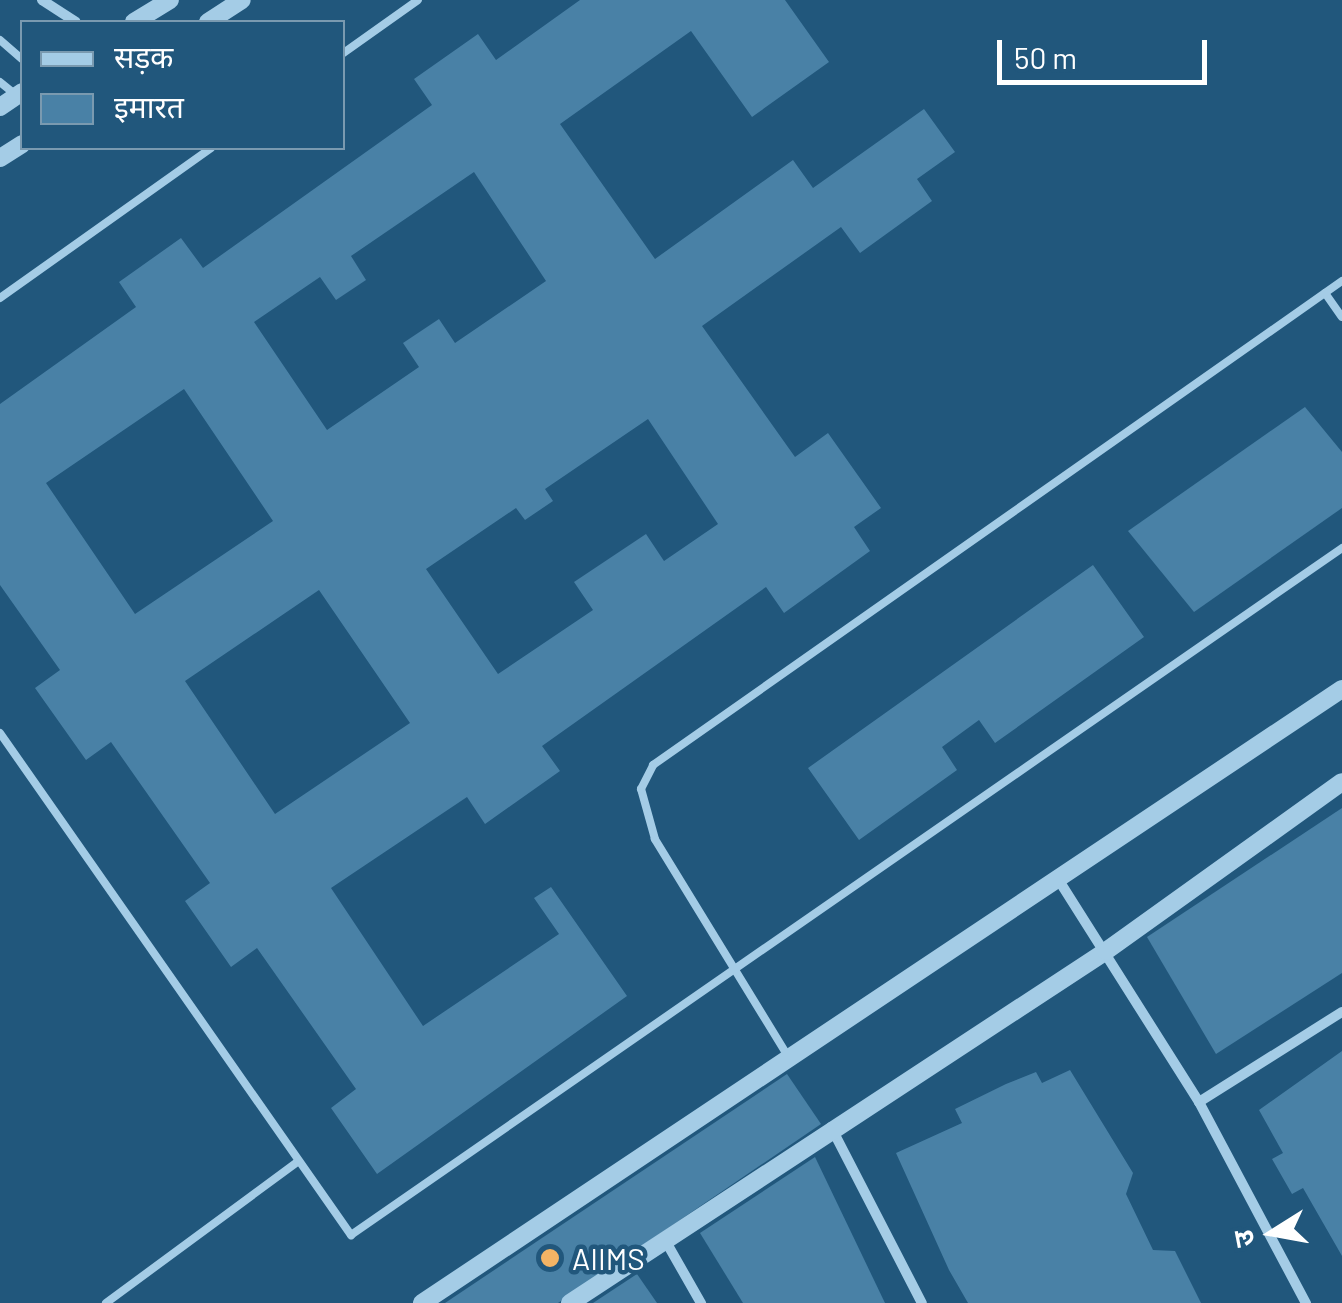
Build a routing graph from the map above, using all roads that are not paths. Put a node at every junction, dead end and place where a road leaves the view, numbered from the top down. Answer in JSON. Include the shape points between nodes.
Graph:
{"nodes":[{"id":1,"x":42,"y":0,"type":"edge"},
{"id":2,"x":170,"y":0,"type":"edge"},
{"id":3,"x":242,"y":0,"type":"edge"},
{"id":4,"x":418,"y":0,"type":"edge"},
{"id":5,"x":73,"y":20,"type":"edge"},
{"id":6,"x":137,"y":20,"type":"edge"},
{"id":7,"x":211,"y":20,"type":"edge"},
{"id":8,"x":0,"y":40,"type":"edge"},
{"id":9,"x":345,"y":52,"type":"edge"},
{"id":10,"x":20,"y":57,"type":"edge"},
{"id":11,"x":0,"y":82,"type":"edge"},
{"id":12,"x":20,"y":94,"type":"edge"},
{"id":13,"x":0,"y":107,"type":"edge"},
{"id":14,"x":208,"y":150,"type":"edge"},
{"id":15,"x":1342,"y":282,"type":"edge"},
{"id":16,"x":1325,"y":293,"type":"junction"},
{"id":17,"x":0,"y":298,"type":"edge"},
{"id":18,"x":1342,"y":317,"type":"edge"},
{"id":19,"x":1342,"y":548,"type":"edge"},
{"id":20,"x":1342,"y":688,"type":"edge"},
{"id":21,"x":0,"y":732,"type":"edge"},
{"id":22,"x":1342,"y":782,"type":"edge"},
{"id":23,"x":1058,"y":879,"type":"junction"},
{"id":24,"x":1106,"y":951,"type":"junction"},
{"id":25,"x":740,"y":972,"type":"junction"},
{"id":26,"x":1342,"y":1012,"type":"edge"},
{"id":27,"x":789,"y":1058,"type":"junction"},
{"id":28,"x":1200,"y":1102,"type":"junction"},
{"id":29,"x":831,"y":1127,"type":"junction"},
{"id":30,"x":296,"y":1162,"type":"junction"},
{"id":31,"x":665,"y":1240,"type":"junction"},
{"id":32,"x":106,"y":1303,"type":"edge"},
{"id":33,"x":422,"y":1303,"type":"edge"},
{"id":34,"x":570,"y":1303,"type":"edge"},
{"id":35,"x":701,"y":1303,"type":"edge"},
{"id":36,"x":922,"y":1303,"type":"edge"},
{"id":37,"x":1306,"y":1303,"type":"edge"}],
"edges":[{"from":1,"to":5,"type":"street"},
{"from":2,"to":6,"type":"street"},
{"from":3,"to":7,"type":"street"},
{"from":4,"to":9,"type":"lane"},
{"from":8,"to":10,"type":"lane"},
{"from":11,"to":12,"type":"lane"},
{"from":12,"to":13,"type":"street"},
{"from":14,"to":17,"type":"lane"},
{"from":15,"to":16,"type":"lane"},
{"from":16,"to":18,"type":"lane"},
{"from":16,"to":25,"type":"lane","via":[[653,765],[641,789],[655,839]]},
{"from":19,"to":25,"type":"lane"},
{"from":20,"to":23,"type":"street"},
{"from":21,"to":30,"type":"lane"},
{"from":22,"to":24,"type":"street"},
{"from":23,"to":24,"type":"street"},
{"from":23,"to":27,"type":"street"},
{"from":24,"to":28,"type":"street"},
{"from":24,"to":29,"type":"street"},
{"from":25,"to":27,"type":"lane"},
{"from":25,"to":30,"type":"lane","via":[[371,1230],[351,1235]]},
{"from":26,"to":28,"type":"street"},
{"from":27,"to":33,"type":"street"},
{"from":28,"to":37,"type":"street"},
{"from":29,"to":31,"type":"street"},
{"from":29,"to":36,"type":"street"},
{"from":30,"to":32,"type":"lane"},
{"from":31,"to":34,"type":"street"},
{"from":31,"to":35,"type":"street"}]}
